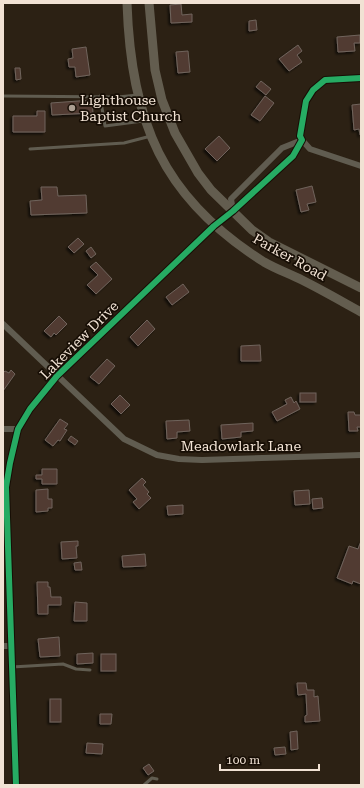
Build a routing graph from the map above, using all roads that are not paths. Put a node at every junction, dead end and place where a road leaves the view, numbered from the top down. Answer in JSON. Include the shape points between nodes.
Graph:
{"nodes":[{"id":1,"x":128,"y":3,"type":"edge"},
{"id":2,"x":149,"y":3,"type":"edge"},
{"id":3,"x":361,"y":78,"type":"edge"},
{"id":4,"x":138,"y":95,"type":"junction"},
{"id":5,"x":3,"y":96,"type":"edge"},
{"id":6,"x":100,"y":96,"type":"junction"},
{"id":7,"x":145,"y":121,"type":"junction"},
{"id":8,"x":150,"y":136,"type":"junction"},
{"id":9,"x":302,"y":140,"type":"junction"},
{"id":10,"x":30,"y":149,"type":"dead end"},
{"id":11,"x":361,"y":166,"type":"edge"},
{"id":12,"x":233,"y":211,"type":"junction"},
{"id":13,"x":214,"y":226,"type":"junction"},
{"id":14,"x":361,"y":288,"type":"edge"},
{"id":15,"x":361,"y":312,"type":"edge"},
{"id":16,"x":3,"y":324,"type":"edge"},
{"id":17,"x":57,"y":376,"type":"junction"},
{"id":18,"x":3,"y":429,"type":"edge"},
{"id":19,"x":18,"y":429,"type":"junction"},
{"id":20,"x":361,"y":455,"type":"edge"},
{"id":21,"x":3,"y":646,"type":"edge"},
{"id":22,"x":12,"y":646,"type":"junction"},
{"id":23,"x":12,"y":667,"type":"junction"},
{"id":24,"x":90,"y":670,"type":"dead end"},
{"id":25,"x":157,"y":779,"type":"dead end"},
{"id":26,"x":16,"y":785,"type":"edge"},
{"id":27,"x":144,"y":785,"type":"edge"}],
"edges":[{"from":1,"to":4,"type":"main road","name":"Parker Road","via":[[130,46]]},
{"from":2,"to":12,"type":"main road","name":"Parker Road","via":[[155,70],[162,100],[175,133],[198,173]]},
{"from":3,"to":9,"type":"street","via":[[325,80],[313,90],[306,101],[300,136]]},
{"from":4,"to":6,"type":"lane"},
{"from":4,"to":7,"type":"main road","name":"Parker Road"},
{"from":5,"to":6,"type":"lane"},
{"from":6,"to":7,"type":"lane","via":[[105,126]]},
{"from":7,"to":8,"type":"main road","name":"Parker Road"},
{"from":8,"to":10,"type":"lane","via":[[124,143]]},
{"from":8,"to":13,"type":"main road","name":"Parker Road","via":[[165,167],[179,187]]},
{"from":9,"to":11,"type":"street","via":[[310,149]]},
{"from":9,"to":12,"type":"street","name":"Lakeview Drive","via":[[293,156]]},
{"from":9,"to":12,"type":"street","via":[[282,148],[231,199]]},
{"from":12,"to":13,"type":"street","name":"Lakeview Drive"},
{"from":12,"to":14,"type":"main road","name":"Parker Road","via":[[269,242]]},
{"from":13,"to":15,"type":"main road","name":"Parker Road","via":[[266,263]]},
{"from":13,"to":17,"type":"street","name":"Lakeview Drive"},
{"from":16,"to":17,"type":"street","name":"Meadowlark Lane"},
{"from":17,"to":19,"type":"street","name":"Lakeview Drive","via":[[30,408]]},
{"from":17,"to":20,"type":"street","name":"Meadowlark Lane","via":[[124,439],[157,455],[202,460]]},
{"from":18,"to":19,"type":"street"},
{"from":19,"to":22,"type":"street","name":"Lakeview Drive","via":[[6,487]]},
{"from":21,"to":22,"type":"street"},
{"from":22,"to":23,"type":"street","name":"Lakeview Drive"},
{"from":23,"to":24,"type":"lane","via":[[63,664],[76,669]]},
{"from":23,"to":26,"type":"street","name":"Lakeview Drive"},
{"from":25,"to":27,"type":"lane","via":[[152,778]]}]}
